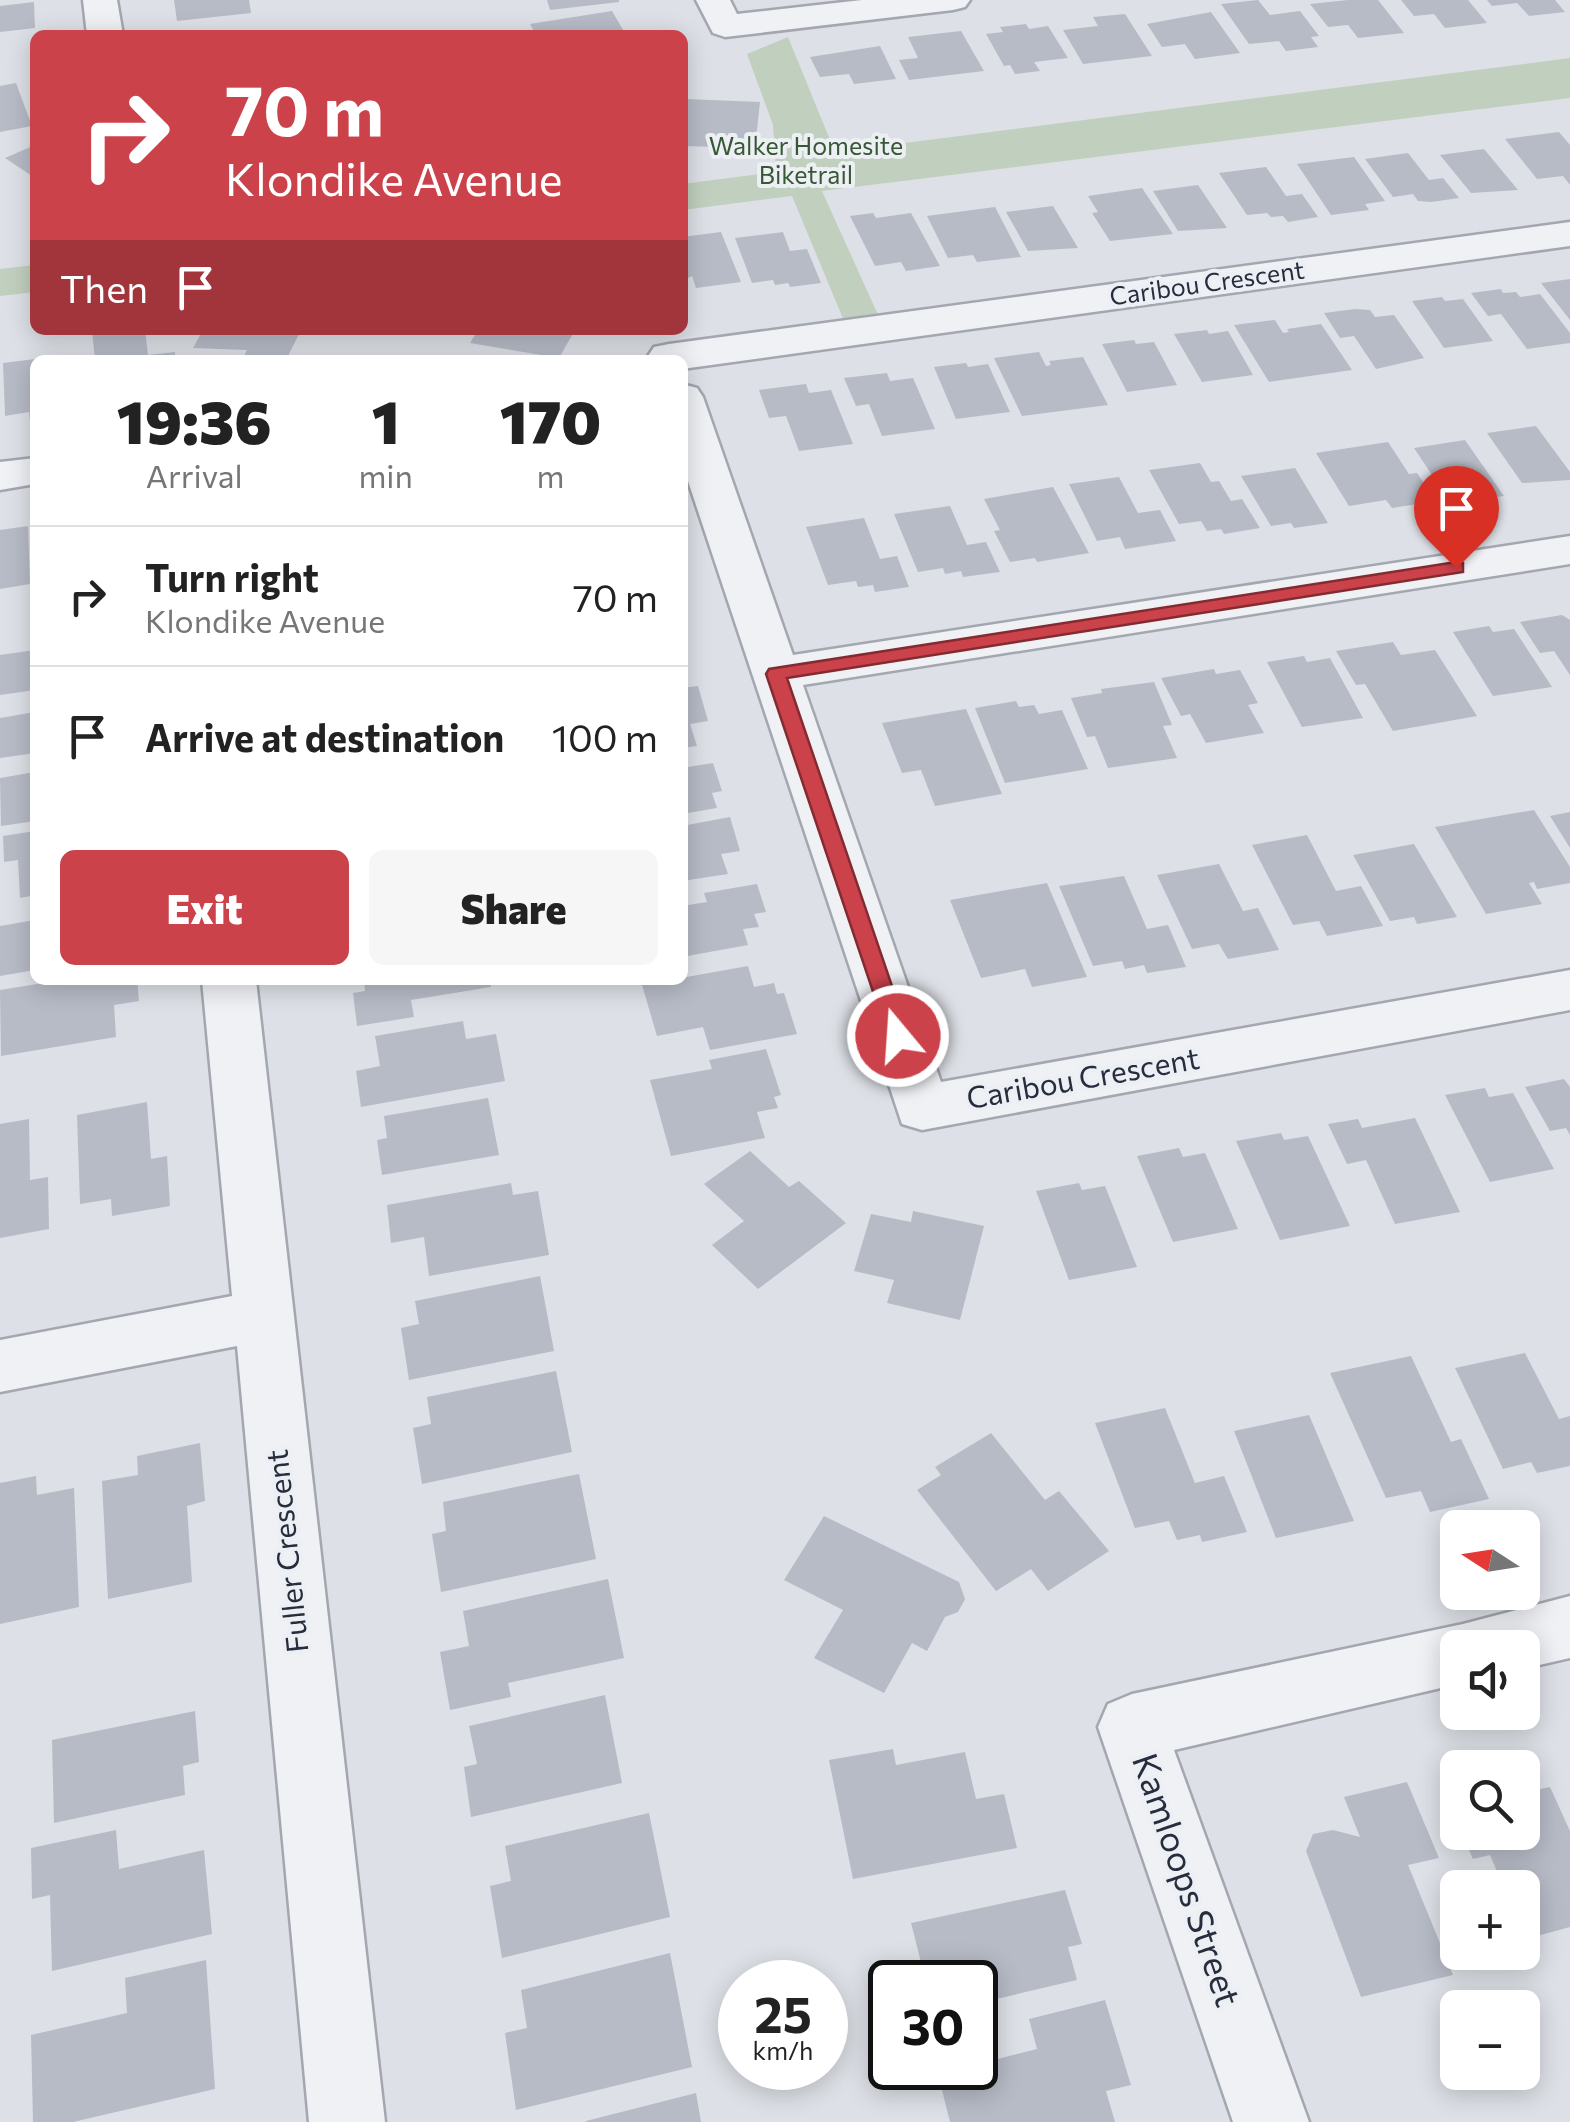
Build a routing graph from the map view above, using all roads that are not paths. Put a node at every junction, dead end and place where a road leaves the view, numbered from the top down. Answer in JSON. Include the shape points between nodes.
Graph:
{"nodes":[{"id":1,"x":100,"y":0,"type":"edge"},
{"id":2,"x":952,"y":0,"type":"edge"},
{"id":3,"x":719,"y":13,"type":"edge"},
{"id":4,"x":104,"y":30,"type":"edge"},
{"id":5,"x":1570,"y":234,"type":"edge"},
{"id":6,"x":676,"y":355,"type":"edge"},
{"id":7,"x":688,"y":415,"type":"edge"},
{"id":8,"x":30,"y":472,"type":"edge"},
{"id":9,"x":0,"y":476,"type":"edge"},
{"id":10,"x":1570,"y":550,"type":"edge"},
{"id":11,"x":776,"y":674,"type":"junction"},
{"id":12,"x":230,"y":985,"type":"edge"},
{"id":13,"x":1570,"y":990,"type":"edge"},
{"id":14,"x":263,"y":1315,"type":"junction"},
{"id":15,"x":0,"y":1366,"type":"edge"},
{"id":16,"x":1570,"y":1627,"type":"edge"},
{"id":17,"x":1540,"y":1634,"type":"edge"},
{"id":18,"x":1440,"y":1657,"type":"edge"},
{"id":19,"x":346,"y":2122,"type":"edge"},
{"id":20,"x":1271,"y":2122,"type":"edge"}],
"edges":[{"from":1,"to":4,"type":"street"},
{"from":2,"to":3,"type":"street"},
{"from":5,"to":6,"type":"street","name":"Caribou Crescent"},
{"from":7,"to":11,"type":"street","name":"Caribou Crescent"},
{"from":8,"to":9,"type":"street"},
{"from":10,"to":11,"type":"street"},
{"from":11,"to":13,"type":"street","name":"Caribou Crescent","via":[[922,1108]]},
{"from":12,"to":14,"type":"street","name":"Fuller Crescent"},
{"from":14,"to":15,"type":"street"},
{"from":14,"to":19,"type":"street","name":"Fuller Crescent"},
{"from":16,"to":17,"type":"street"},
{"from":18,"to":20,"type":"street","name":"Kamloops Street","via":[[1132,1727]]}]}
